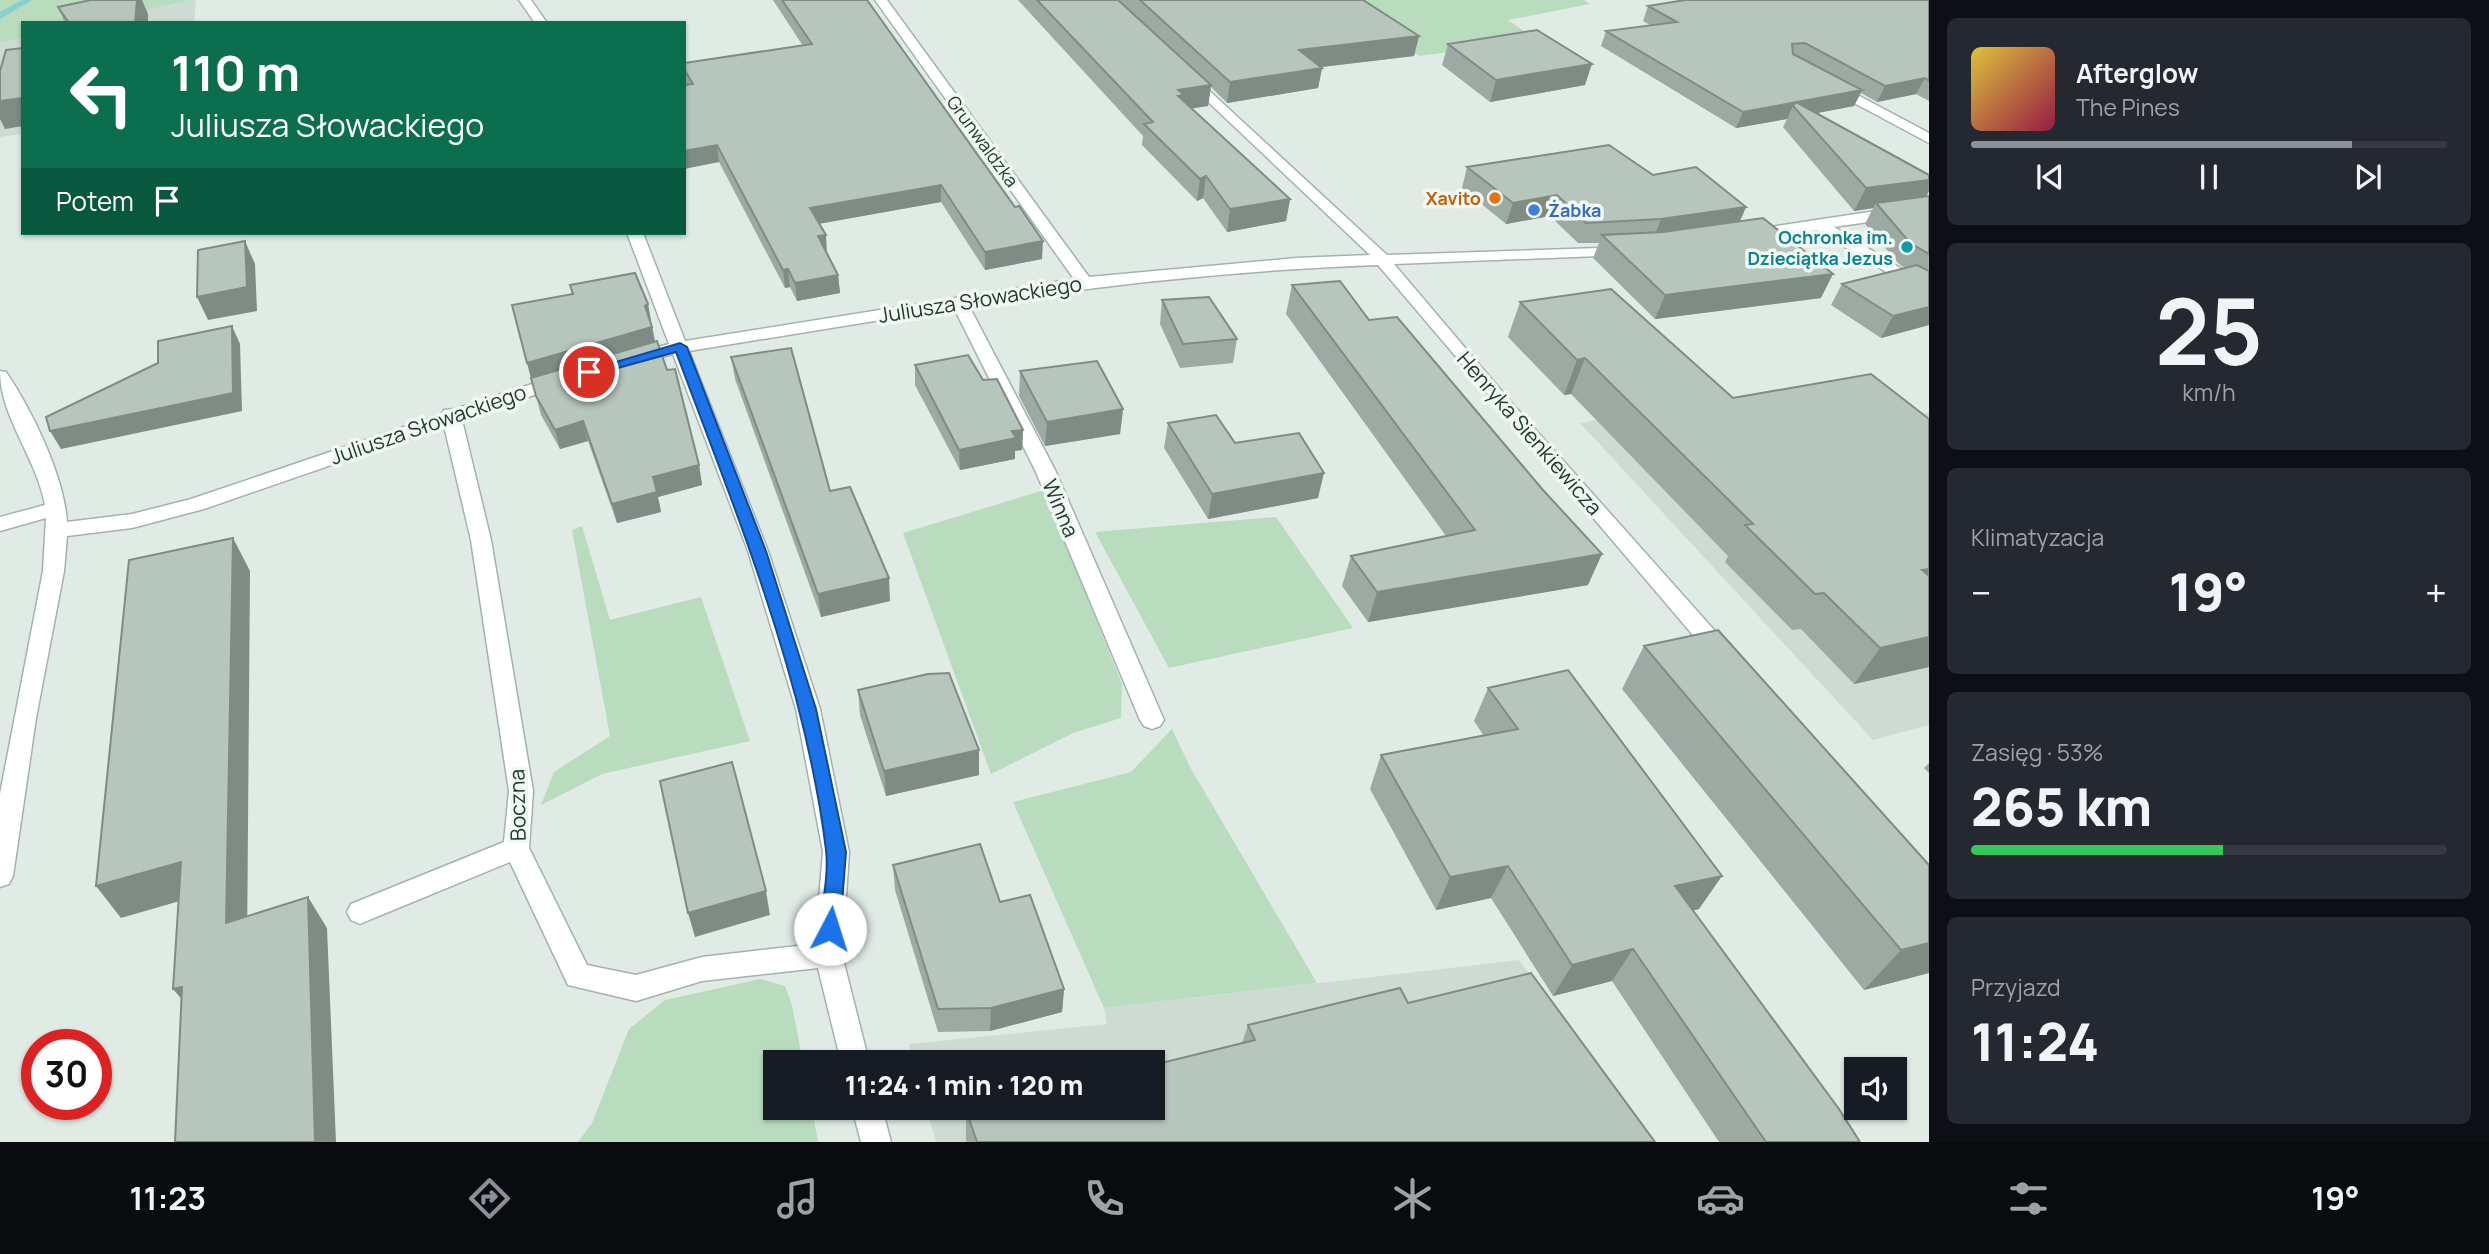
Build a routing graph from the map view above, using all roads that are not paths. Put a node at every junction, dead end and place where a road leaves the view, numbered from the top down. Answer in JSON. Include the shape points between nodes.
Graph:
{"nodes":[{"id":1,"x":525,"y":0,"type":"edge"},
{"id":2,"x":881,"y":0,"type":"edge"},
{"id":3,"x":540,"y":21,"type":"edge"},
{"id":4,"x":1178,"y":66,"type":"edge"},
{"id":5,"x":1816,"y":77,"type":"edge"},
{"id":6,"x":1929,"y":139,"type":"edge"},
{"id":7,"x":1929,"y":208,"type":"edge"},
{"id":8,"x":1817,"y":223,"type":"junction"},
{"id":9,"x":636,"y":235,"type":"edge"},
{"id":10,"x":1736,"y":236,"type":"edge"},
{"id":11,"x":1639,"y":249,"type":"edge"},
{"id":12,"x":1382,"y":260,"type":"junction"},
{"id":13,"x":1084,"y":282,"type":"junction"},
{"id":14,"x":1929,"y":293,"type":"edge"},
{"id":15,"x":958,"y":300,"type":"junction"},
{"id":16,"x":680,"y":347,"type":"junction"},
{"id":17,"x":617,"y":364,"type":"edge"},
{"id":18,"x":579,"y":374,"type":"edge"},
{"id":19,"x":0,"y":376,"type":"edge"},
{"id":20,"x":451,"y":414,"type":"junction"},
{"id":21,"x":57,"y":519,"type":"junction"},
{"id":22,"x":0,"y":524,"type":"edge"},
{"id":23,"x":1738,"y":673,"type":"edge"},
{"id":24,"x":1152,"y":720,"type":"dead end"},
{"id":25,"x":516,"y":848,"type":"junction"},
{"id":26,"x":0,"y":876,"type":"edge"},
{"id":27,"x":360,"y":912,"type":"dead end"},
{"id":28,"x":828,"y":955,"type":"junction"},
{"id":29,"x":852,"y":1050,"type":"edge"},
{"id":30,"x":870,"y":1120,"type":"edge"},
{"id":31,"x":876,"y":1142,"type":"edge"}],
"edges":[{"from":1,"to":3,"type":"street"},
{"from":2,"to":13,"type":"street","name":"Grunwaldzka"},
{"from":4,"to":12,"type":"street","name":"Henryka Sienkiewicza","via":[[1339,214]]},
{"from":5,"to":6,"type":"street"},
{"from":7,"to":8,"type":"street"},
{"from":8,"to":10,"type":"street"},
{"from":8,"to":14,"type":"street"},
{"from":9,"to":16,"type":"street"},
{"from":11,"to":12,"type":"street","name":"Juliusza Słowackiego"},
{"from":12,"to":13,"type":"street","name":"Juliusza Słowackiego"},
{"from":12,"to":23,"type":"street","name":"Henryka Sienkiewicza"},
{"from":13,"to":15,"type":"street","name":"Juliusza Słowackiego"},
{"from":15,"to":16,"type":"street","name":"Juliusza Słowackiego"},
{"from":15,"to":24,"type":"street","name":"Winna","via":[[1045,470]]},
{"from":16,"to":17,"type":"street","name":"Juliusza Słowackiego"},
{"from":16,"to":28,"type":"street","via":[[758,551],[808,709],[836,852]]},
{"from":18,"to":20,"type":"street","name":"Juliusza Słowackiego"},
{"from":19,"to":21,"type":"street","via":[[13,397]]},
{"from":20,"to":21,"type":"street","name":"Juliusza Słowackiego","via":[[197,504],[132,522]]},
{"from":20,"to":25,"type":"street","name":"Boczna","via":[[481,540],[521,791]]},
{"from":21,"to":22,"type":"street","name":"Juliusza Słowackiego"},
{"from":21,"to":26,"type":"street","via":[[51,583]]},
{"from":25,"to":27,"type":"street"},
{"from":25,"to":28,"type":"street","name":"Boczna","via":[[578,976],[636,988],[702,969]]},
{"from":28,"to":29,"type":"street"},
{"from":30,"to":31,"type":"street"}]}
